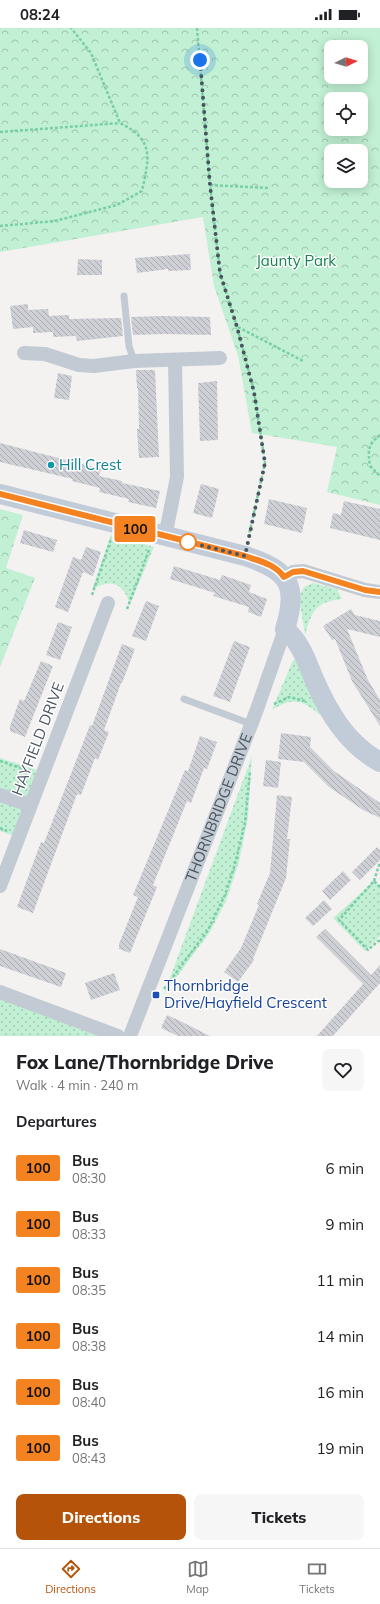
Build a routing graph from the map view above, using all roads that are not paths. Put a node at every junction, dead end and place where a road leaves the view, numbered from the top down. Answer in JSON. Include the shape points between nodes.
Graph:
{"nodes":[{"id":1,"x":124,"y":296,"type":"dead end"},
{"id":2,"x":24,"y":353,"type":"dead end"},
{"id":3,"x":220,"y":358,"type":"dead end"},
{"id":4,"x":175,"y":360,"type":"junction"},
{"id":5,"x":134,"y":361,"type":"junction"},
{"id":6,"x":1,"y":496,"type":"edge"},
{"id":7,"x":160,"y":536,"type":"junction"},
{"id":8,"x":284,"y":577,"type":"junction"},
{"id":9,"x":380,"y":592,"type":"edge"},
{"id":10,"x":108,"y":603,"type":"dead end"},
{"id":11,"x":285,"y":629,"type":"junction"},
{"id":12,"x":184,"y":699,"type":"dead end"},
{"id":13,"x":252,"y":724,"type":"junction"},
{"id":14,"x":380,"y":762,"type":"edge"},
{"id":15,"x":0,"y":795,"type":"edge"},
{"id":16,"x":30,"y":806,"type":"junction"},
{"id":17,"x":0,"y":886,"type":"edge"},
{"id":18,"x":0,"y":992,"type":"edge"},
{"id":19,"x":118,"y":1036,"type":"edge"},
{"id":20,"x":130,"y":1036,"type":"edge"}],
"edges":[{"from":1,"to":5,"type":"lane","via":[[129,346]]},
{"from":2,"to":5,"type":"street","via":[[45,354],[87,366]]},
{"from":3,"to":4,"type":"street"},
{"from":4,"to":5,"type":"street"},
{"from":4,"to":7,"type":"street","via":[[177,477]]},
{"from":6,"to":7,"type":"street"},
{"from":7,"to":8,"type":"street","via":[[245,556],[266,563]]},
{"from":8,"to":9,"type":"street","via":[[293,572],[303,571],[365,590]]},
{"from":8,"to":11,"type":"street","name":"THORNBRIDGE DRIVE","via":[[290,597],[289,617]]},
{"from":10,"to":16,"type":"street","name":"HAYFIELD DRIVE"},
{"from":11,"to":13,"type":"street","name":"THORNBRIDGE DRIVE"},
{"from":11,"to":14,"type":"street","via":[[299,644],[324,701],[342,730]]},
{"from":12,"to":13,"type":"lane"},
{"from":13,"to":20,"type":"street","name":"THORNBRIDGE DRIVE"},
{"from":15,"to":16,"type":"street"},
{"from":16,"to":17,"type":"street","name":"HAYFIELD DRIVE"},
{"from":18,"to":19,"type":"street"}]}
